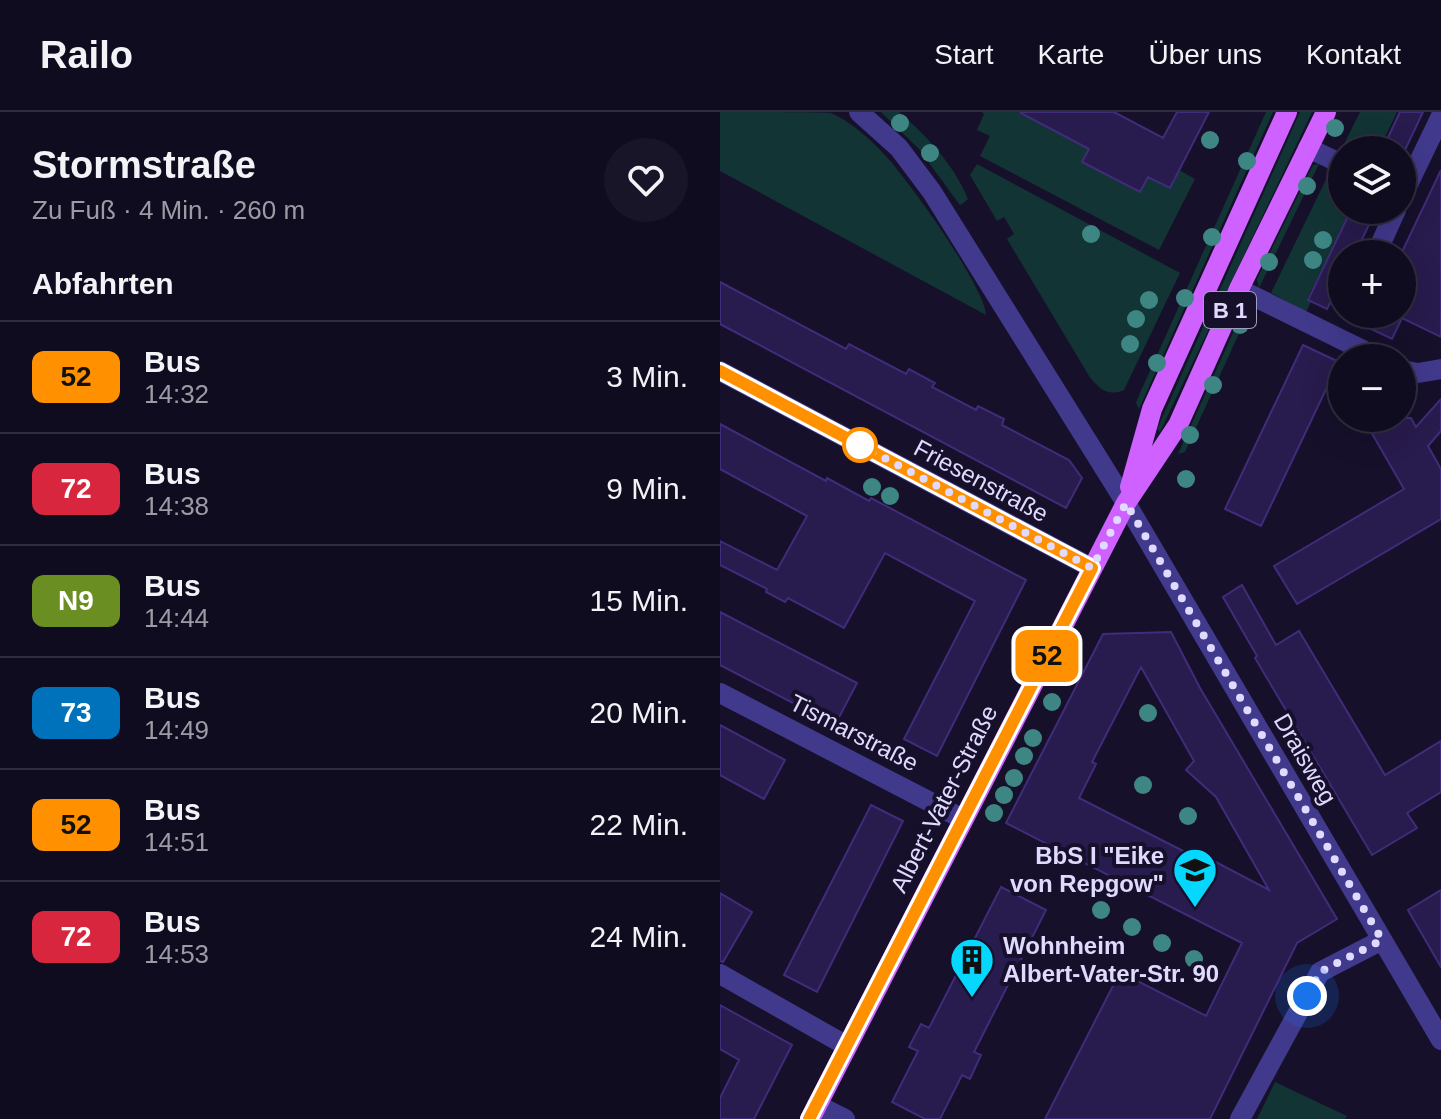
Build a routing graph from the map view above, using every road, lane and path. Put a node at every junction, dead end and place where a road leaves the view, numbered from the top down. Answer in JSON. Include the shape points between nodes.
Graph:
{"nodes":[{"id":1,"x":859,"y":112,"type":"edge"},
{"id":2,"x":1287,"y":112,"type":"edge"},
{"id":3,"x":1326,"y":112,"type":"edge"},
{"id":4,"x":1441,"y":116,"type":"edge"},
{"id":5,"x":1308,"y":148,"type":"junction"},
{"id":6,"x":1328,"y":157,"type":"edge"},
{"id":7,"x":1416,"y":167,"type":"edge"},
{"id":8,"x":1239,"y":289,"type":"junction"},
{"id":9,"x":1351,"y":344,"type":"edge"},
{"id":10,"x":1441,"y":369,"type":"edge"},
{"id":11,"x":720,"y":371,"type":"edge"},
{"id":12,"x":1416,"y":373,"type":"edge"},
{"id":13,"x":1126,"y":503,"type":"junction"},
{"id":14,"x":1092,"y":568,"type":"junction"},
{"id":15,"x":720,"y":693,"type":"edge"},
{"id":16,"x":963,"y":819,"type":"junction"},
{"id":17,"x":1382,"y":940,"type":"junction"},
{"id":18,"x":720,"y":974,"type":"edge"},
{"id":19,"x":1441,"y":1040,"type":"edge"},
{"id":20,"x":847,"y":1046,"type":"junction"},
{"id":21,"x":813,"y":1112,"type":"edge"},
{"id":22,"x":845,"y":1119,"type":"edge"},
{"id":23,"x":1240,"y":1119,"type":"edge"}],
"edges":[{"from":1,"to":13,"type":"street","name":"Draisweg","via":[[899,148],[924,180]]},
{"from":2,"to":13,"type":"main road","name":"Albert-Vater-Straße","number":"B 1","via":[[1152,409]]},
{"from":3,"to":5,"type":"main road","name":"Albert-Vater-Straße","number":"B 1"},
{"from":4,"to":7,"type":"street"},
{"from":5,"to":6,"type":"street"},
{"from":5,"to":8,"type":"main road","name":"Albert-Vater-Straße","number":"B 1"},
{"from":8,"to":9,"type":"street"},
{"from":8,"to":13,"type":"main road","name":"Albert-Vater-Straße","number":"B 1","via":[[1178,425]]},
{"from":10,"to":12,"type":"street"},
{"from":11,"to":14,"type":"street","name":"Friesenstraße"},
{"from":13,"to":14,"type":"main road","name":"Albert-Vater-Straße","number":"B 1"},
{"from":13,"to":17,"type":"street","name":"Draisweg"},
{"from":14,"to":16,"type":"main road","name":"Albert-Vater-Straße","number":"B 1"},
{"from":15,"to":16,"type":"street","name":"Tismarstraße"},
{"from":16,"to":20,"type":"main road","name":"Albert-Vater-Straße","number":"B 1"},
{"from":17,"to":19,"type":"street","name":"Draisweg"},
{"from":17,"to":23,"type":"street","via":[[1320,972]]},
{"from":18,"to":20,"type":"street"},
{"from":20,"to":21,"type":"main road","name":"Albert-Vater-Straße","number":"B 1"},
{"from":21,"to":22,"type":"street"}]}
